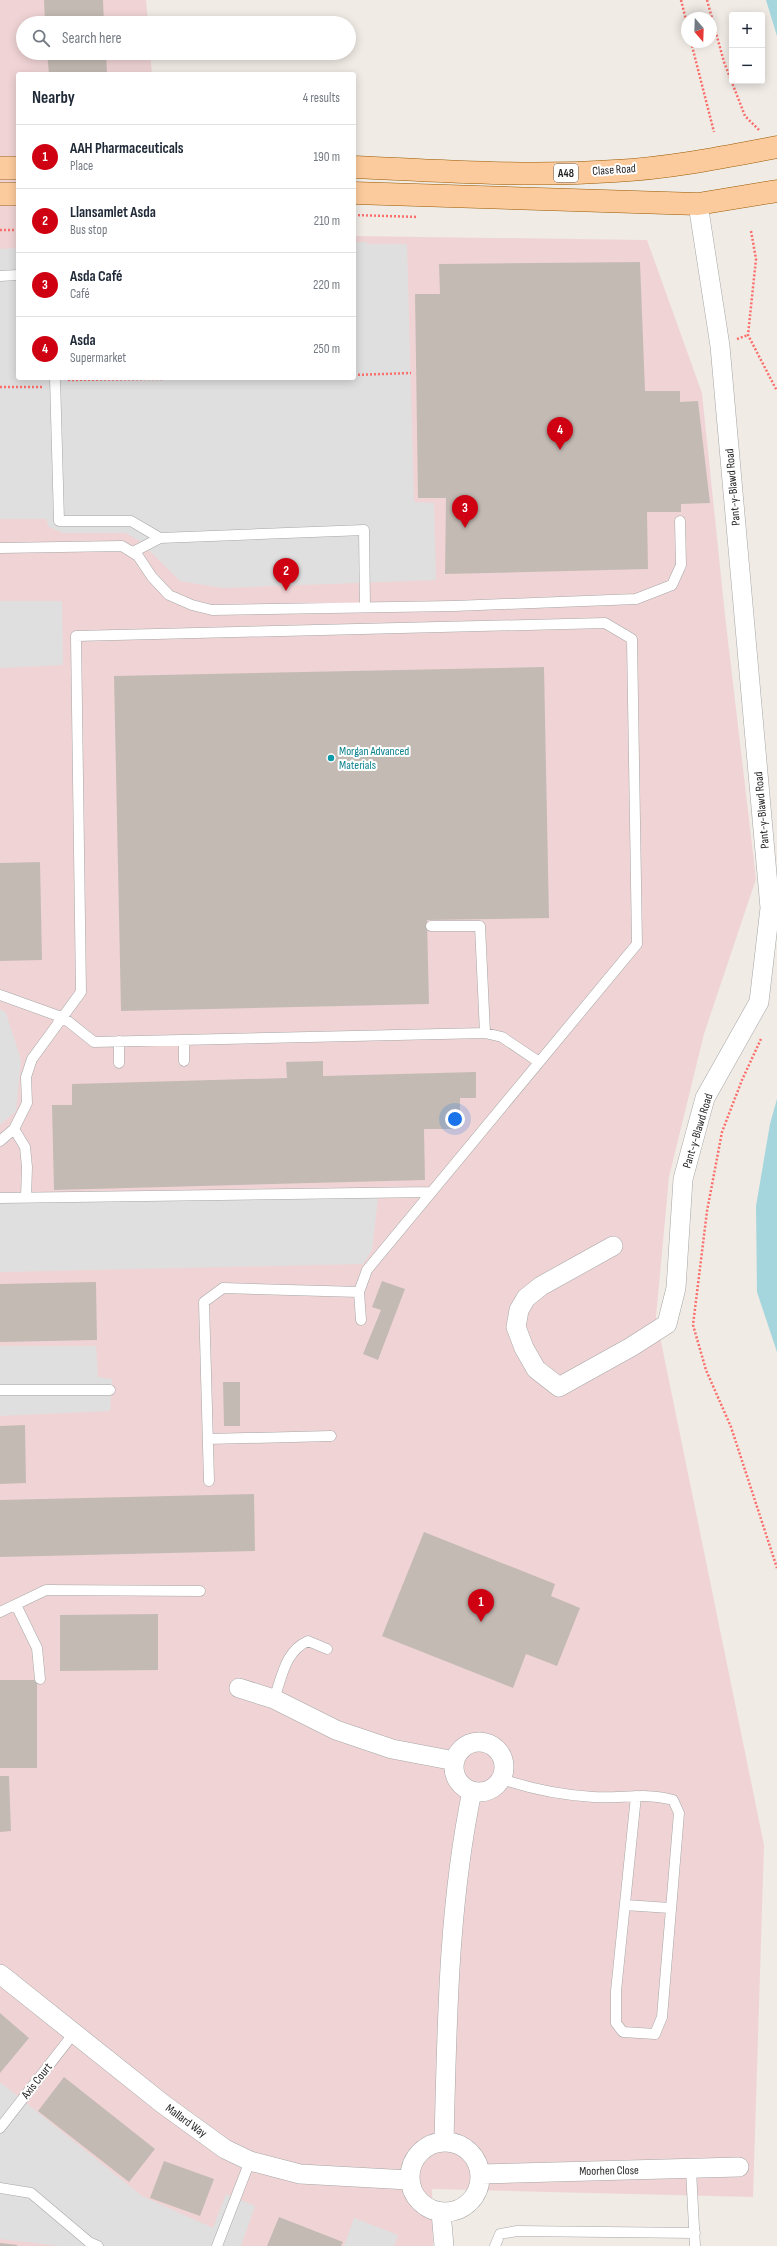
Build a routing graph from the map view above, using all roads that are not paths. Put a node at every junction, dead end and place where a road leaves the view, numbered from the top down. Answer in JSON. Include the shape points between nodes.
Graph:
{"nodes":[{"id":1,"x":777,"y":146,"type":"edge"},
{"id":2,"x":0,"y":168,"type":"edge"},
{"id":3,"x":16,"y":168,"type":"edge"},
{"id":4,"x":356,"y":168,"type":"edge"},
{"id":5,"x":777,"y":191,"type":"edge"},
{"id":6,"x":356,"y":193,"type":"edge"},
{"id":7,"x":0,"y":194,"type":"edge"},
{"id":8,"x":16,"y":194,"type":"edge"},
{"id":9,"x":698,"y":204,"type":"junction"},
{"id":10,"x":16,"y":274,"type":"edge"},
{"id":11,"x":0,"y":276,"type":"edge"},
{"id":12,"x":55,"y":380,"type":"edge"},
{"id":13,"x":680,"y":521,"type":"dead end"},
{"id":14,"x":160,"y":538,"type":"junction"},
{"id":15,"x":0,"y":548,"type":"edge"},
{"id":16,"x":133,"y":552,"type":"junction"},
{"id":17,"x":365,"y":607,"type":"junction"},
{"id":18,"x":432,"y":926,"type":"dead end"},
{"id":19,"x":0,"y":995,"type":"edge"},
{"id":20,"x":64,"y":1018,"type":"junction"},
{"id":21,"x":485,"y":1033,"type":"junction"},
{"id":22,"x":184,"y":1040,"type":"junction"},
{"id":23,"x":118,"y":1041,"type":"junction"},
{"id":24,"x":184,"y":1061,"type":"dead end"},
{"id":25,"x":539,"y":1062,"type":"junction"},
{"id":26,"x":119,"y":1063,"type":"dead end"},
{"id":27,"x":14,"y":1129,"type":"junction"},
{"id":28,"x":0,"y":1141,"type":"edge"},
{"id":29,"x":431,"y":1192,"type":"junction"},
{"id":30,"x":0,"y":1198,"type":"edge"},
{"id":31,"x":26,"y":1198,"type":"junction"},
{"id":32,"x":613,"y":1246,"type":"dead end"},
{"id":33,"x":359,"y":1292,"type":"junction"},
{"id":34,"x":361,"y":1320,"type":"dead end"},
{"id":35,"x":0,"y":1390,"type":"edge"},
{"id":36,"x":110,"y":1390,"type":"dead end"},
{"id":37,"x":331,"y":1436,"type":"dead end"},
{"id":38,"x":208,"y":1439,"type":"junction"},
{"id":39,"x":209,"y":1480,"type":"dead end"},
{"id":40,"x":200,"y":1591,"type":"dead end"},
{"id":41,"x":16,"y":1605,"type":"junction"},
{"id":42,"x":0,"y":1612,"type":"edge"},
{"id":43,"x":327,"y":1649,"type":"dead end"},
{"id":44,"x":40,"y":1679,"type":"dead end"},
{"id":45,"x":239,"y":1688,"type":"dead end"},
{"id":46,"x":274,"y":1699,"type":"junction"},
{"id":47,"x":455,"y":1761,"type":"junction"},
{"id":48,"x":502,"y":1779,"type":"junction"},
{"id":49,"x":472,"y":1791,"type":"junction"},
{"id":50,"x":636,"y":1796,"type":"junction"},
{"id":51,"x":625,"y":1905,"type":"junction"},
{"id":52,"x":670,"y":1908,"type":"junction"},
{"id":53,"x":0,"y":1974,"type":"edge"},
{"id":54,"x":74,"y":2033,"type":"junction"},
{"id":55,"x":0,"y":2128,"type":"edge"},
{"id":56,"x":444,"y":2142,"type":"junction"},
{"id":57,"x":250,"y":2161,"type":"junction"},
{"id":58,"x":739,"y":2167,"type":"dead end"},
{"id":59,"x":691,"y":2170,"type":"junction"},
{"id":60,"x":480,"y":2174,"type":"junction"},
{"id":61,"x":410,"y":2180,"type":"junction"},
{"id":62,"x":0,"y":2188,"type":"edge"},
{"id":63,"x":441,"y":2212,"type":"junction"},
{"id":64,"x":695,"y":2233,"type":"junction"},
{"id":65,"x":98,"y":2246,"type":"edge"},
{"id":66,"x":216,"y":2246,"type":"edge"},
{"id":67,"x":444,"y":2246,"type":"edge"},
{"id":68,"x":495,"y":2246,"type":"edge"},
{"id":69,"x":695,"y":2246,"type":"edge"}],
"edges":[{"from":1,"to":4,"type":"main road","name":"Clase Road","number":"A48","via":[[711,160],[616,171],[548,173]]},
{"from":2,"to":3,"type":"main road"},
{"from":5,"to":9,"type":"main road"},
{"from":6,"to":9,"type":"main road"},
{"from":7,"to":8,"type":"main road"},
{"from":9,"to":32,"type":"street","name":"Pant-y-Blawd Road","via":[[720,346],[770,908],[759,1002],[706,1098],[683,1179],[676,1288],[667,1324],[559,1387],[536,1370],[524,1348],[516,1327],[519,1310],[526,1298],[542,1286]]},
{"from":10,"to":11,"type":"lane"},
{"from":12,"to":14,"type":"lane","via":[[59,521],[131,521]]},
{"from":13,"to":17,"type":"lane","via":[[682,565],[672,585],[636,599]]},
{"from":14,"to":16,"type":"lane"},
{"from":14,"to":17,"type":"lane","via":[[364,530]]},
{"from":15,"to":16,"type":"lane","via":[[122,546]]},
{"from":16,"to":17,"type":"lane","via":[[169,595],[212,610]]},
{"from":18,"to":21,"type":"lane","via":[[480,926]]},
{"from":19,"to":20,"type":"lane"},
{"from":20,"to":23,"type":"lane","via":[[94,1042]]},
{"from":20,"to":25,"type":"lane","via":[[81,992],[76,636],[605,623],[632,639],[637,944]]},
{"from":20,"to":27,"type":"lane","via":[[32,1060],[26,1077],[27,1103]]},
{"from":21,"to":22,"type":"lane"},
{"from":21,"to":25,"type":"lane","via":[[502,1036]]},
{"from":22,"to":23,"type":"lane"},
{"from":22,"to":24,"type":"lane"},
{"from":23,"to":26,"type":"lane"},
{"from":25,"to":29,"type":"lane"},
{"from":27,"to":28,"type":"lane"},
{"from":27,"to":31,"type":"lane","via":[[25,1146]]},
{"from":29,"to":31,"type":"lane"},
{"from":29,"to":33,"type":"lane","via":[[367,1270]]},
{"from":30,"to":31,"type":"lane"},
{"from":33,"to":34,"type":"lane"},
{"from":33,"to":38,"type":"lane","via":[[223,1288],[204,1302]]},
{"from":35,"to":36,"type":"lane"},
{"from":37,"to":38,"type":"lane"},
{"from":38,"to":39,"type":"lane"},
{"from":40,"to":41,"type":"lane","via":[[46,1590]]},
{"from":41,"to":42,"type":"lane"},
{"from":41,"to":44,"type":"lane","via":[[37,1648]]},
{"from":43,"to":46,"type":"lane","via":[[308,1641],[298,1646],[288,1660]]},
{"from":45,"to":46,"type":"street"},
{"from":46,"to":47,"type":"street","via":[[336,1730],[392,1749]]},
{"from":47,"to":48,"type":"street","via":[[464,1747],[472,1743],[489,1744],[502,1754]]},
{"from":47,"to":49,"type":"street","via":[[454,1771],[457,1780]]},
{"from":48,"to":49,"type":"street","via":[[489,1790]]},
{"from":48,"to":50,"type":"lane","via":[[532,1789],[593,1798]]},
{"from":49,"to":56,"type":"street","via":[[464,1831],[448,1976]]},
{"from":50,"to":51,"type":"lane"},
{"from":50,"to":52,"type":"lane","via":[[658,1796],[673,1800],[679,1813]]},
{"from":51,"to":52,"type":"lane"},
{"from":51,"to":52,"type":"lane","via":[[616,1991],[616,2023],[622,2032],[655,2034],[662,2017]]},
{"from":53,"to":54,"type":"street","name":"Mallard Way"},
{"from":54,"to":55,"type":"lane","name":"Axis Court"},
{"from":54,"to":57,"type":"street","name":"Mallard Way","via":[[175,2113],[225,2149]]},
{"from":56,"to":60,"type":"street","via":[[456,2144],[467,2150],[475,2159]]},
{"from":56,"to":61,"type":"street","via":[[424,2148],[410,2168]]},
{"from":57,"to":61,"type":"street","name":"Mallard Way","via":[[300,2174]]},
{"from":57,"to":66,"type":"lane"},
{"from":58,"to":59,"type":"street","name":"Moorhen Close"},
{"from":59,"to":60,"type":"street","name":"Moorhen Close"},
{"from":59,"to":64,"type":"lane"},
{"from":60,"to":63,"type":"street","via":[[479,2186],[473,2197],[459,2208]]},
{"from":61,"to":63,"type":"street","via":[[420,2202]]},
{"from":62,"to":65,"type":"lane","via":[[31,2192]]},
{"from":63,"to":67,"type":"street"},
{"from":64,"to":68,"type":"lane","via":[[516,2231],[500,2234]]},
{"from":64,"to":69,"type":"lane"}]}
